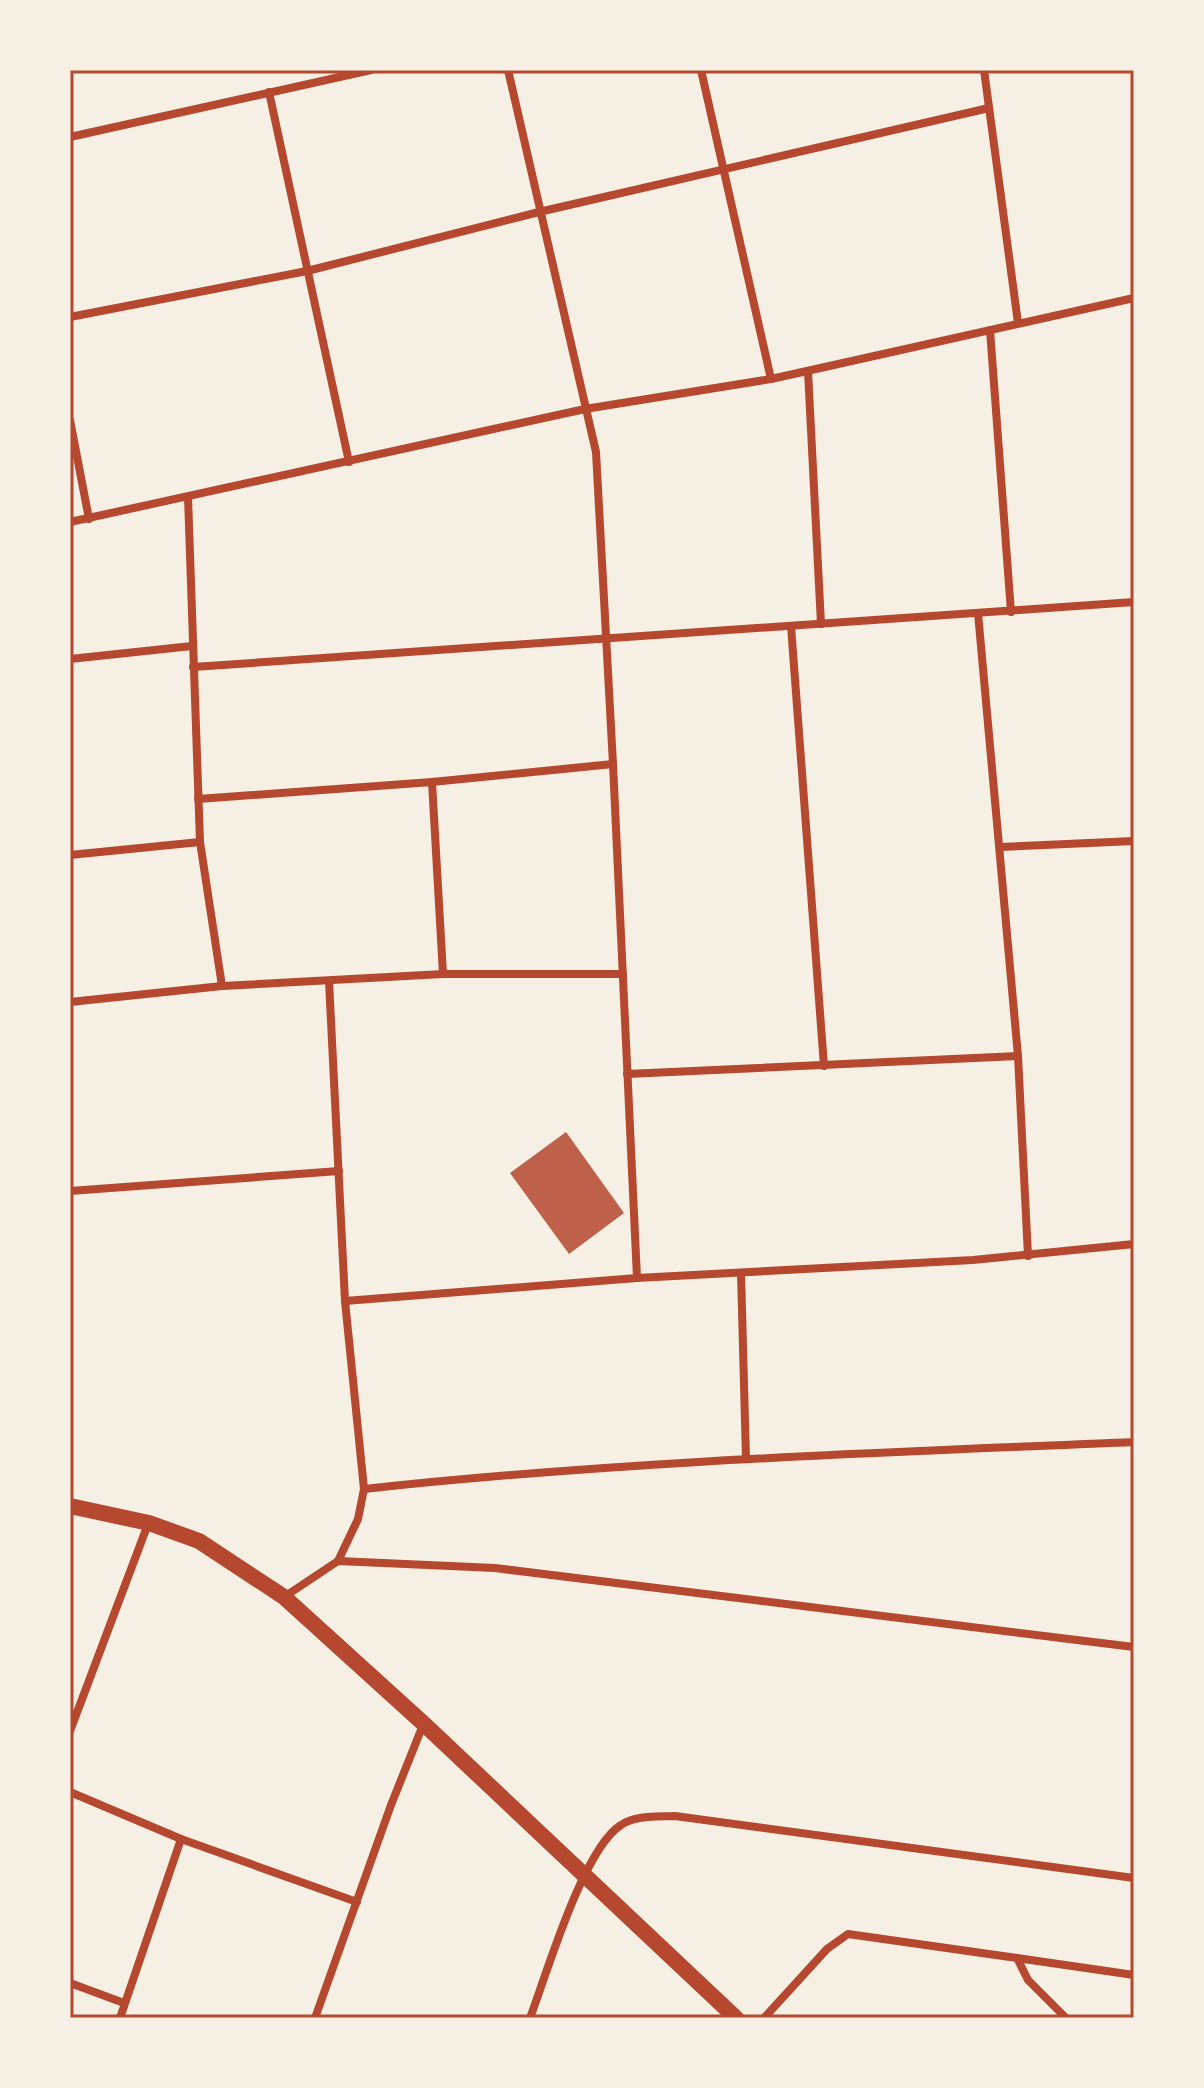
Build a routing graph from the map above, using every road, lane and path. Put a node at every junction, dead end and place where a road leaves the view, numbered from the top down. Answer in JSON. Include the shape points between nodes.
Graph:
{"nodes":[{"id":1,"x":371,"y":70,"type":"edge"},
{"id":2,"x":508,"y":70,"type":"edge"},
{"id":3,"x":701,"y":70,"type":"edge"},
{"id":4,"x":984,"y":70,"type":"edge"},
{"id":5,"x":269,"y":92,"type":"junction"},
{"id":6,"x":989,"y":108,"type":"junction"},
{"id":7,"x":70,"y":137,"type":"edge"},
{"id":8,"x":723,"y":171,"type":"junction"},
{"id":9,"x":539,"y":212,"type":"junction"},
{"id":10,"x":307,"y":271,"type":"junction"},
{"id":11,"x":1134,"y":298,"type":"edge"},
{"id":12,"x":70,"y":317,"type":"edge"},
{"id":13,"x":1018,"y":323,"type":"junction"},
{"id":14,"x":990,"y":330,"type":"junction"},
{"id":15,"x":808,"y":371,"type":"junction"},
{"id":16,"x":771,"y":379,"type":"junction"},
{"id":17,"x":585,"y":409,"type":"junction"},
{"id":18,"x":70,"y":420,"type":"edge"},
{"id":19,"x":349,"y":462,"type":"junction"},
{"id":20,"x":188,"y":497,"type":"junction"},
{"id":21,"x":89,"y":519,"type":"junction"},
{"id":22,"x":70,"y":522,"type":"edge"},
{"id":23,"x":1134,"y":602,"type":"edge"},
{"id":24,"x":1011,"y":612,"type":"junction"},
{"id":25,"x":978,"y":613,"type":"junction"},
{"id":26,"x":821,"y":624,"type":"junction"},
{"id":27,"x":791,"y":626,"type":"junction"},
{"id":28,"x":605,"y":638,"type":"junction"},
{"id":29,"x":192,"y":646,"type":"junction"},
{"id":30,"x":70,"y":659,"type":"edge"},
{"id":31,"x":193,"y":667,"type":"junction"},
{"id":32,"x":613,"y":764,"type":"junction"},
{"id":33,"x":432,"y":782,"type":"junction"},
{"id":34,"x":198,"y":799,"type":"junction"},
{"id":35,"x":1134,"y":841,"type":"edge"},
{"id":36,"x":200,"y":842,"type":"junction"},
{"id":37,"x":1000,"y":847,"type":"junction"},
{"id":38,"x":70,"y":855,"type":"edge"},
{"id":39,"x":443,"y":974,"type":"junction"},
{"id":40,"x":623,"y":974,"type":"junction"},
{"id":41,"x":329,"y":981,"type":"junction"},
{"id":42,"x":222,"y":986,"type":"junction"},
{"id":43,"x":70,"y":1002,"type":"edge"},
{"id":44,"x":1018,"y":1056,"type":"junction"},
{"id":45,"x":824,"y":1066,"type":"junction"},
{"id":46,"x":627,"y":1074,"type":"junction"},
{"id":47,"x":339,"y":1171,"type":"junction"},
{"id":48,"x":70,"y":1191,"type":"edge"},
{"id":49,"x":1134,"y":1244,"type":"edge"},
{"id":50,"x":1028,"y":1256,"type":"junction"},
{"id":51,"x":741,"y":1273,"type":"junction"},
{"id":52,"x":637,"y":1278,"type":"junction"},
{"id":53,"x":345,"y":1301,"type":"junction"},
{"id":54,"x":1134,"y":1442,"type":"edge"},
{"id":55,"x":746,"y":1459,"type":"junction"},
{"id":56,"x":364,"y":1489,"type":"junction"},
{"id":57,"x":70,"y":1506,"type":"edge"},
{"id":58,"x":149,"y":1523,"type":"junction"},
{"id":59,"x":338,"y":1561,"type":"junction"},
{"id":60,"x":284,"y":1597,"type":"junction"},
{"id":61,"x":1134,"y":1647,"type":"edge"},
{"id":62,"x":424,"y":1724,"type":"junction"},
{"id":63,"x":70,"y":1731,"type":"edge"},
{"id":64,"x":70,"y":1792,"type":"edge"},
{"id":65,"x":181,"y":1839,"type":"junction"},
{"id":66,"x":583,"y":1876,"type":"junction"},
{"id":67,"x":1134,"y":1878,"type":"edge"},
{"id":68,"x":357,"y":1902,"type":"junction"},
{"id":69,"x":1017,"y":1958,"type":"junction"},
{"id":70,"x":1134,"y":1975,"type":"edge"},
{"id":71,"x":70,"y":1983,"type":"edge"},
{"id":72,"x":124,"y":2003,"type":"junction"},
{"id":73,"x":120,"y":2018,"type":"edge"},
{"id":74,"x":315,"y":2018,"type":"edge"},
{"id":75,"x":530,"y":2018,"type":"edge"},
{"id":76,"x":736,"y":2018,"type":"edge"},
{"id":77,"x":764,"y":2018,"type":"edge"},
{"id":78,"x":1066,"y":2018,"type":"edge"}],
"edges":[{"from":1,"to":5,"type":"street"},
{"from":2,"to":9,"type":"street"},
{"from":3,"to":8,"type":"street"},
{"from":4,"to":6,"type":"street"},
{"from":5,"to":7,"type":"street"},
{"from":5,"to":10,"type":"street"},
{"from":6,"to":8,"type":"street"},
{"from":6,"to":13,"type":"street"},
{"from":8,"to":9,"type":"street"},
{"from":8,"to":16,"type":"street"},
{"from":9,"to":10,"type":"street"},
{"from":9,"to":17,"type":"street"},
{"from":10,"to":12,"type":"street"},
{"from":10,"to":19,"type":"street"},
{"from":11,"to":13,"type":"street"},
{"from":13,"to":14,"type":"street"},
{"from":14,"to":15,"type":"street"},
{"from":14,"to":24,"type":"street"},
{"from":15,"to":16,"type":"street"},
{"from":15,"to":26,"type":"street"},
{"from":16,"to":17,"type":"street"},
{"from":17,"to":19,"type":"street"},
{"from":17,"to":28,"type":"street","via":[[596,452]]},
{"from":18,"to":21,"type":"street"},
{"from":19,"to":20,"type":"street"},
{"from":20,"to":21,"type":"street"},
{"from":20,"to":29,"type":"street"},
{"from":21,"to":22,"type":"street"},
{"from":23,"to":24,"type":"street"},
{"from":24,"to":25,"type":"street"},
{"from":25,"to":26,"type":"street"},
{"from":25,"to":37,"type":"street"},
{"from":26,"to":27,"type":"street"},
{"from":27,"to":28,"type":"street"},
{"from":27,"to":45,"type":"street"},
{"from":28,"to":31,"type":"street"},
{"from":28,"to":32,"type":"street"},
{"from":29,"to":30,"type":"street"},
{"from":29,"to":31,"type":"street"},
{"from":31,"to":34,"type":"street"},
{"from":32,"to":33,"type":"street"},
{"from":32,"to":40,"type":"street"},
{"from":33,"to":34,"type":"street"},
{"from":33,"to":39,"type":"street"},
{"from":34,"to":36,"type":"street"},
{"from":35,"to":37,"type":"street"},
{"from":36,"to":38,"type":"street"},
{"from":36,"to":42,"type":"street"},
{"from":37,"to":44,"type":"street"},
{"from":39,"to":40,"type":"street"},
{"from":39,"to":41,"type":"street"},
{"from":40,"to":46,"type":"street"},
{"from":41,"to":42,"type":"street"},
{"from":41,"to":47,"type":"street"},
{"from":42,"to":43,"type":"street"},
{"from":44,"to":45,"type":"street"},
{"from":44,"to":50,"type":"street"},
{"from":45,"to":46,"type":"street"},
{"from":46,"to":52,"type":"street"},
{"from":47,"to":48,"type":"street"},
{"from":47,"to":53,"type":"street"},
{"from":49,"to":50,"type":"street"},
{"from":50,"to":51,"type":"street"},
{"from":51,"to":52,"type":"street"},
{"from":51,"to":55,"type":"street"},
{"from":52,"to":53,"type":"street"},
{"from":53,"to":56,"type":"street"},
{"from":54,"to":55,"type":"street"},
{"from":55,"to":56,"type":"street"},
{"from":56,"to":59,"type":"street","via":[[358,1519]]},
{"from":57,"to":58,"type":"main road"},
{"from":58,"to":60,"type":"main road","via":[[199,1541]]},
{"from":58,"to":63,"type":"street"},
{"from":59,"to":60,"type":"street"},
{"from":59,"to":61,"type":"street","via":[[495,1568]]},
{"from":60,"to":62,"type":"main road"},
{"from":62,"to":66,"type":"main road"},
{"from":62,"to":68,"type":"street"},
{"from":64,"to":65,"type":"street"},
{"from":65,"to":68,"type":"street"},
{"from":65,"to":72,"type":"street"},
{"from":66,"to":67,"type":"street","via":[[603,1841],[620,1825],[675,1816]]},
{"from":66,"to":75,"type":"street"},
{"from":66,"to":76,"type":"main road"},
{"from":68,"to":74,"type":"street"},
{"from":69,"to":70,"type":"street"},
{"from":69,"to":77,"type":"street","via":[[848,1934]]},
{"from":69,"to":78,"type":"street","via":[[1028,1980]]},
{"from":71,"to":72,"type":"street"},
{"from":72,"to":73,"type":"street"}]}
